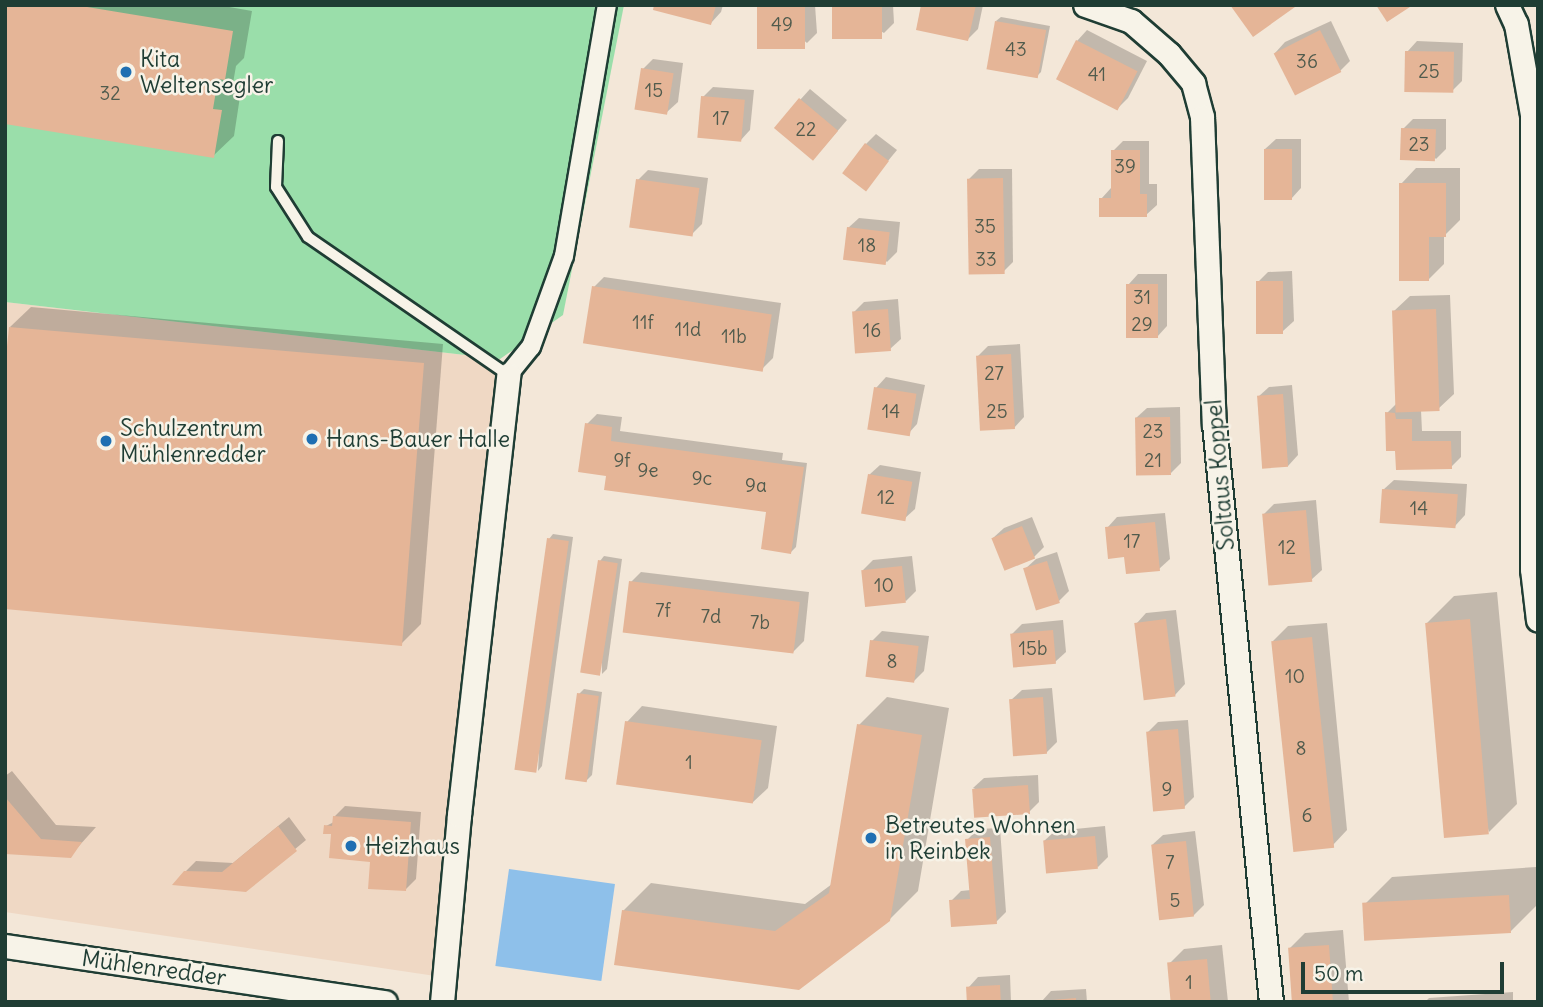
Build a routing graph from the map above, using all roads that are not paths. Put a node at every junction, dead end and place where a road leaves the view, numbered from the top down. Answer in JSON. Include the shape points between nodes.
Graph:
{"nodes":[{"id":1,"x":607,"y":5,"type":"edge"},
{"id":2,"x":1085,"y":5,"type":"edge"},
{"id":3,"x":1507,"y":5,"type":"edge"},
{"id":4,"x":278,"y":141,"type":"dead end"},
{"id":5,"x":508,"y":374,"type":"junction"},
{"id":6,"x":1538,"y":620,"type":"edge"},
{"id":7,"x":5,"y":946,"type":"edge"},
{"id":8,"x":385,"y":1002,"type":"edge"},
{"id":9,"x":442,"y":1002,"type":"edge"},
{"id":10,"x":1271,"y":1002,"type":"edge"}],
"edges":[{"from":1,"to":5,"type":"street","via":[[564,256],[531,347]]},
{"from":2,"to":10,"type":"street","name":"Soltaus Koppel","via":[[1130,22],[1169,54],[1193,83],[1202,117],[1214,424]]},
{"from":3,"to":6,"type":"street","via":[[1516,24],[1532,115],[1532,569]]},
{"from":4,"to":5,"type":"lane","via":[[276,187],[308,237]]},
{"from":5,"to":9,"type":"street"},
{"from":7,"to":8,"type":"street","name":"Mühlenredder"}]}
